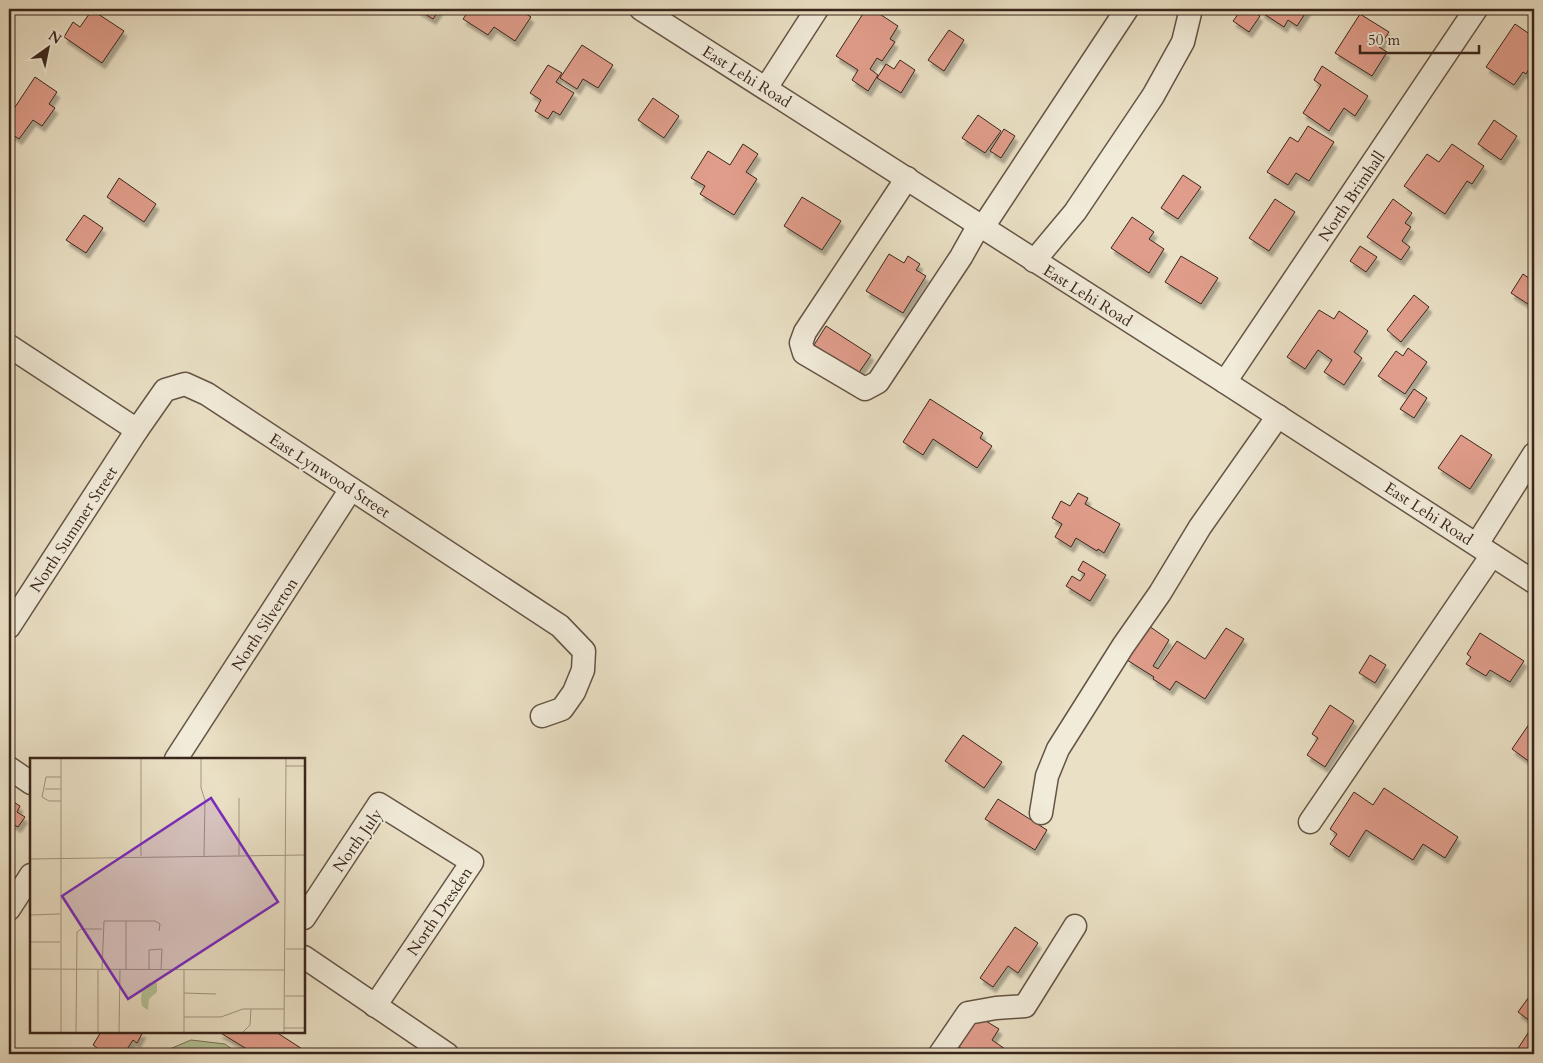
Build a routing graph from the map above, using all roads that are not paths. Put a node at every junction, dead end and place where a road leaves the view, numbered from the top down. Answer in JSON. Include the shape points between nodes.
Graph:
{"nodes":[{"id":1,"x":641,"y":9,"type":"edge"},
{"id":2,"x":817,"y":9,"type":"edge"},
{"id":3,"x":1127,"y":9,"type":"edge"},
{"id":4,"x":1191,"y":9,"type":"edge"},
{"id":5,"x":1476,"y":9,"type":"edge"},
{"id":6,"x":766,"y":88,"type":"junction"},
{"id":7,"x":906,"y":178,"type":"junction"},
{"id":8,"x":981,"y":226,"type":"junction"},
{"id":9,"x":1034,"y":260,"type":"junction"},
{"id":10,"x":9,"y":346,"type":"edge"},
{"id":11,"x":1225,"y":382,"type":"junction"},
{"id":12,"x":1278,"y":416,"type":"junction"},
{"id":13,"x":137,"y":430,"type":"junction"},
{"id":14,"x":1534,"y":454,"type":"edge"},
{"id":15,"x":351,"y":489,"type":"junction"},
{"id":16,"x":1484,"y":549,"type":"junction"},
{"id":17,"x":1534,"y":582,"type":"edge"},
{"id":18,"x":9,"y":627,"type":"edge"},
{"id":19,"x":542,"y":716,"type":"dead end"},
{"id":20,"x":177,"y":758,"type":"edge"},
{"id":21,"x":9,"y":768,"type":"edge"},
{"id":22,"x":30,"y":782,"type":"edge"},
{"id":23,"x":1040,"y":813,"type":"dead end"},
{"id":24,"x":1310,"y":822,"type":"dead end"},
{"id":25,"x":424,"y":832,"type":"joint"},
{"id":26,"x":30,"y":876,"type":"edge"},
{"id":27,"x":9,"y":909,"type":"edge"},
{"id":28,"x":305,"y":916,"type":"edge"},
{"id":29,"x":1075,"y":926,"type":"dead end"},
{"id":30,"x":305,"y":958,"type":"edge"},
{"id":31,"x":375,"y":1006,"type":"junction"},
{"id":32,"x":424,"y":1048,"type":"edge"},
{"id":33,"x":447,"y":1054,"type":"edge"},
{"id":34,"x":940,"y":1054,"type":"edge"}],
"edges":[{"from":1,"to":6,"type":"street","name":"East Lehi Road"},
{"from":2,"to":6,"type":"street"},
{"from":3,"to":8,"type":"street"},
{"from":4,"to":9,"type":"street","via":[[1183,42],[1153,96],[1075,212]]},
{"from":5,"to":11,"type":"street","name":"North Brimhall"},
{"from":6,"to":7,"type":"street","name":"East Lehi Road"},
{"from":7,"to":8,"type":"street","name":"East Lehi Road"},
{"from":7,"to":8,"type":"street","via":[[805,332],[801,343],[804,354],[865,389],[878,382]]},
{"from":8,"to":9,"type":"street","name":"East Lehi Road"},
{"from":9,"to":11,"type":"street","name":"East Lehi Road"},
{"from":10,"to":13,"type":"street"},
{"from":11,"to":12,"type":"street","name":"East Lehi Road"},
{"from":12,"to":16,"type":"street","name":"East Lehi Road"},
{"from":12,"to":23,"type":"street","via":[[1200,527],[1058,749],[1047,776]]},
{"from":13,"to":15,"type":"street","name":"East Lynwood Street","via":[[165,390],[186,384],[207,394]]},
{"from":13,"to":18,"type":"street","name":"North Summer Street"},
{"from":14,"to":16,"type":"street"},
{"from":15,"to":19,"type":"street","name":"East Lynwood Street","via":[[560,626],[584,651],[583,670],[574,692],[562,709]]},
{"from":15,"to":20,"type":"street","name":"North Silverton"},
{"from":16,"to":17,"type":"street","name":"East Lehi Road"},
{"from":16,"to":24,"type":"street"},
{"from":21,"to":22,"type":"street"},
{"from":25,"to":28,"type":"street","name":"North July","via":[[379,804]]},
{"from":25,"to":31,"type":"street","name":"North Dresden","via":[[472,862]]},
{"from":26,"to":27,"type":"street"},
{"from":29,"to":34,"type":"street","via":[[1025,1006],[968,1013]]},
{"from":30,"to":31,"type":"street"},
{"from":31,"to":32,"type":"street"},
{"from":32,"to":33,"type":"street"}]}
